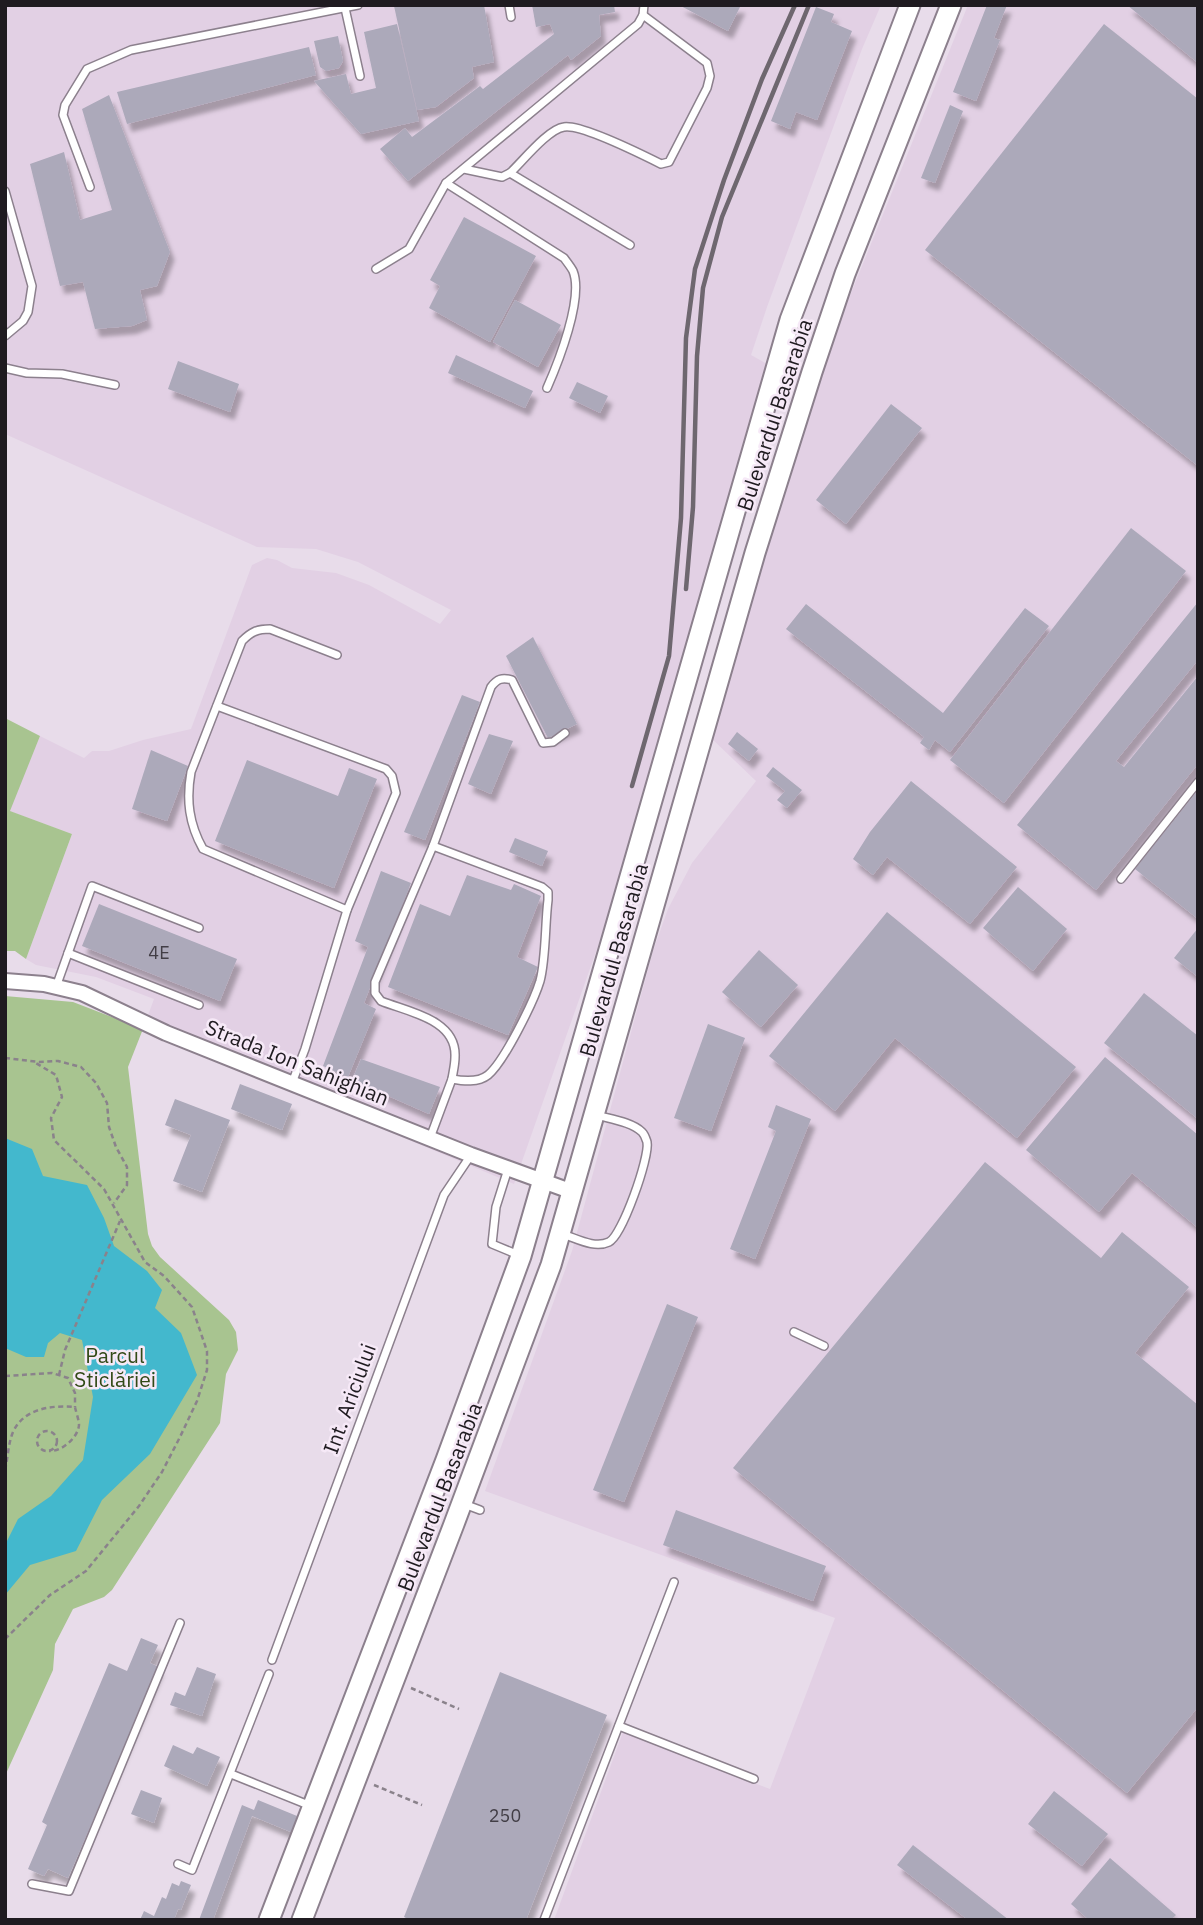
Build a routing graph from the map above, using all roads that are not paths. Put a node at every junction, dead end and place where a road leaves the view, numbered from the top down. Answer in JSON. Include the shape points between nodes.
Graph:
{"nodes":[{"id":1,"x":358,"y":5,"type":"edge"},
{"id":2,"x":509,"y":5,"type":"edge"},
{"id":3,"x":644,"y":5,"type":"edge"},
{"id":4,"x":910,"y":5,"type":"edge"},
{"id":5,"x":951,"y":5,"type":"edge"},
{"id":6,"x":345,"y":8,"type":"junction"},
{"id":7,"x":643,"y":15,"type":"junction"},
{"id":8,"x":511,"y":17,"type":"dead end"},
{"id":9,"x":360,"y":76,"type":"dead end"},
{"id":10,"x":464,"y":169,"type":"junction"},
{"id":11,"x":510,"y":173,"type":"junction"},
{"id":12,"x":446,"y":183,"type":"junction"},
{"id":13,"x":90,"y":187,"type":"dead end"},
{"id":14,"x":5,"y":191,"type":"edge"},
{"id":15,"x":630,"y":245,"type":"dead end"},
{"id":16,"x":376,"y":269,"type":"dead end"},
{"id":17,"x":5,"y":336,"type":"edge"},
{"id":18,"x":5,"y":368,"type":"edge"},
{"id":19,"x":115,"y":385,"type":"dead end"},
{"id":20,"x":547,"y":388,"type":"dead end"},
{"id":21,"x":337,"y":655,"type":"dead end"},
{"id":22,"x":217,"y":706,"type":"junction"},
{"id":23,"x":565,"y":733,"type":"dead end"},
{"id":24,"x":1198,"y":782,"type":"edge"},
{"id":25,"x":432,"y":846,"type":"junction"},
{"id":26,"x":1121,"y":879,"type":"dead end"},
{"id":27,"x":346,"y":910,"type":"junction"},
{"id":28,"x":199,"y":928,"type":"dead end"},
{"id":29,"x":68,"y":953,"type":"junction"},
{"id":30,"x":5,"y":981,"type":"edge"},
{"id":31,"x":57,"y":987,"type":"junction"},
{"id":32,"x":199,"y":1005,"type":"dead end"},
{"id":33,"x":452,"y":1080,"type":"junction"},
{"id":34,"x":292,"y":1083,"type":"junction"},
{"id":35,"x":594,"y":1114,"type":"junction"},
{"id":36,"x":430,"y":1138,"type":"junction"},
{"id":37,"x":471,"y":1155,"type":"junction"},
{"id":38,"x":508,"y":1169,"type":"junction"},
{"id":39,"x":543,"y":1182,"type":"junction"},
{"id":40,"x":573,"y":1192,"type":"junction"},
{"id":41,"x":561,"y":1234,"type":"junction"},
{"id":42,"x":521,"y":1256,"type":"junction"},
{"id":43,"x":794,"y":1332,"type":"dead end"},
{"id":44,"x":824,"y":1346,"type":"dead end"},
{"id":45,"x":674,"y":1582,"type":"dead end"},
{"id":46,"x":180,"y":1623,"type":"dead end"},
{"id":47,"x":272,"y":1660,"type":"dead end"},
{"id":48,"x":269,"y":1674,"type":"dead end"},
{"id":49,"x":619,"y":1726,"type":"junction"},
{"id":50,"x":231,"y":1774,"type":"junction"},
{"id":51,"x":754,"y":1779,"type":"dead end"},
{"id":52,"x":312,"y":1806,"type":"junction"},
{"id":53,"x":178,"y":1864,"type":"dead end"},
{"id":54,"x":32,"y":1884,"type":"dead end"},
{"id":55,"x":269,"y":1920,"type":"edge"},
{"id":56,"x":302,"y":1920,"type":"edge"},
{"id":57,"x":544,"y":1920,"type":"edge"}],
"edges":[{"from":1,"to":6,"type":"lane"},
{"from":2,"to":8,"type":"lane"},
{"from":3,"to":7,"type":"lane"},
{"from":4,"to":39,"type":"main road","name":"Bulevardul Basarabia","via":[[790,320]]},
{"from":5,"to":35,"type":"main road","name":"Bulevardul Basarabia","via":[[811,372]]},
{"from":6,"to":9,"type":"lane"},
{"from":6,"to":13,"type":"lane","via":[[131,50],[87,69],[63,115]]},
{"from":7,"to":10,"type":"lane","via":[[638,24]]},
{"from":7,"to":11,"type":"lane","via":[[707,63],[710,76],[668,162],[661,164],[564,127],[551,133]]},
{"from":10,"to":11,"type":"lane","via":[[502,177]]},
{"from":10,"to":12,"type":"lane"},
{"from":11,"to":15,"type":"lane"},
{"from":12,"to":16,"type":"lane","via":[[410,249]]},
{"from":12,"to":20,"type":"lane","via":[[564,258],[574,272],[576,288],[564,350]]},
{"from":14,"to":17,"type":"lane","via":[[32,286],[28,312]]},
{"from":18,"to":19,"type":"lane"},
{"from":21,"to":22,"type":"lane","via":[[270,629],[250,632],[242,641]]},
{"from":22,"to":27,"type":"lane","via":[[188,791],[190,821],[203,849]]},
{"from":22,"to":27,"type":"lane","via":[[386,769],[392,776],[396,793]]},
{"from":23,"to":25,"type":"lane","via":[[554,742],[543,743],[512,680],[496,681]]},
{"from":24,"to":26,"type":"lane"},
{"from":25,"to":33,"type":"lane","via":[[375,982],[375,993],[380,1001],[441,1024],[456,1055]]},
{"from":25,"to":33,"type":"lane","via":[[548,892],[540,980],[508,1050],[488,1075],[472,1081]]},
{"from":27,"to":34,"type":"lane"},
{"from":28,"to":29,"type":"lane","via":[[92,886]]},
{"from":29,"to":31,"type":"lane"},
{"from":29,"to":32,"type":"lane"},
{"from":30,"to":31,"type":"street","name":"Strada Ion Sahighian"},
{"from":31,"to":34,"type":"street","name":"Strada Ion Sahighian","via":[[82,993],[166,1033]]},
{"from":33,"to":36,"type":"lane"},
{"from":34,"to":36,"type":"street","name":"Strada Ion Sahighian"},
{"from":35,"to":40,"type":"main road","name":"Bulevardul Basarabia"},
{"from":35,"to":41,"type":"lane","via":[[642,1132],[647,1143],[645,1160],[613,1241],[599,1246]]},
{"from":36,"to":37,"type":"street","name":"Strada Ion Sahighian"},
{"from":37,"to":38,"type":"street","name":"Strada Ion Sahighian"},
{"from":37,"to":47,"type":"lane","name":"Int. Ariciului","via":[[444,1195]]},
{"from":38,"to":39,"type":"street","name":"Strada Ion Sahighian"},
{"from":38,"to":42,"type":"lane","via":[[496,1207],[492,1244]]},
{"from":39,"to":40,"type":"street","name":"Strada Ion Sahighian"},
{"from":39,"to":42,"type":"main road","name":"Bulevardul Basarabia"},
{"from":40,"to":41,"type":"main road","name":"Bulevardul Basarabia"},
{"from":41,"to":56,"type":"main road","name":"Bulevardul Basarabia","via":[[471,1507]]},
{"from":42,"to":52,"type":"main road","name":"Bulevardul Basarabia"},
{"from":43,"to":44,"type":"lane"},
{"from":45,"to":49,"type":"lane"},
{"from":46,"to":54,"type":"lane","via":[[69,1891]]},
{"from":48,"to":50,"type":"lane"},
{"from":49,"to":51,"type":"lane"},
{"from":49,"to":57,"type":"lane"},
{"from":50,"to":52,"type":"lane"},
{"from":50,"to":53,"type":"lane","via":[[192,1870]]},
{"from":52,"to":55,"type":"main road","name":"Bulevardul Basarabia"}]}
